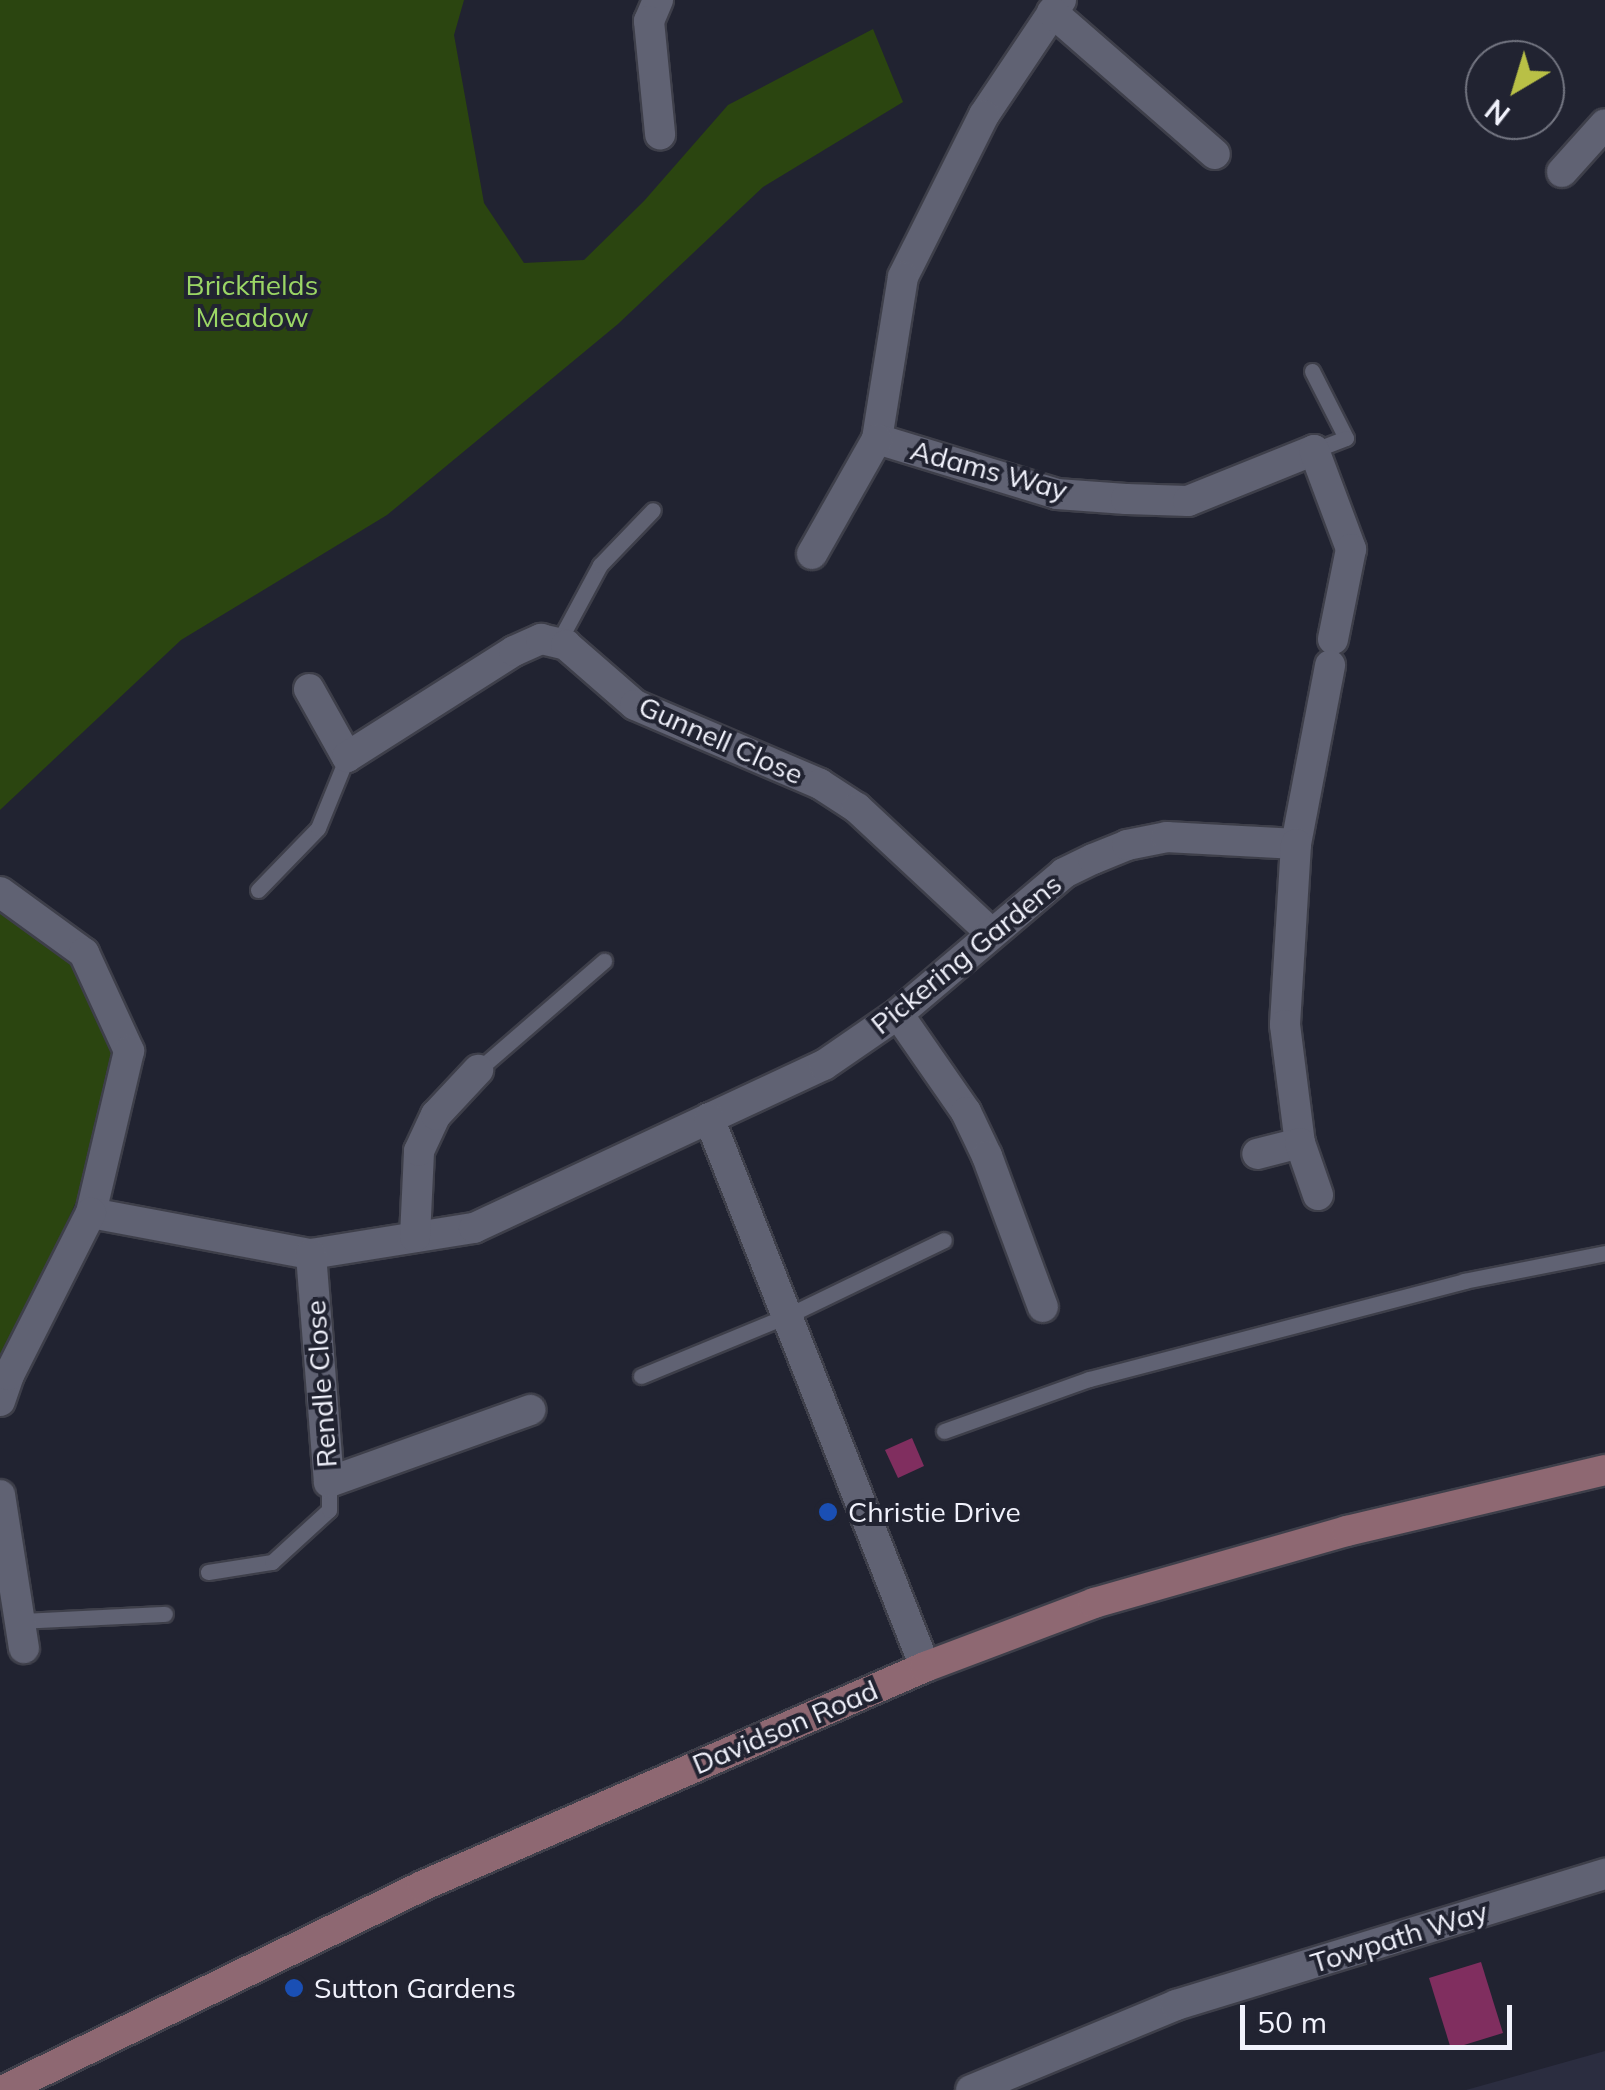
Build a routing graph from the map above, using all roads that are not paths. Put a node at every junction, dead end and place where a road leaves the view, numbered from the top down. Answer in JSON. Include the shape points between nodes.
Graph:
{"nodes":[{"id":1,"x":658,"y":0,"type":"edge"},
{"id":2,"x":1056,"y":6,"type":"edge"},
{"id":3,"x":1605,"y":124,"type":"edge"},
{"id":4,"x":660,"y":134,"type":"dead end"},
{"id":5,"x":1215,"y":154,"type":"dead end"},
{"id":6,"x":1562,"y":172,"type":"dead end"},
{"id":7,"x":1312,"y":371,"type":"dead end"},
{"id":8,"x":877,"y":439,"type":"junction"},
{"id":9,"x":1314,"y":450,"type":"junction"},
{"id":10,"x":653,"y":510,"type":"dead end"},
{"id":11,"x":812,"y":554,"type":"dead end"},
{"id":12,"x":558,"y":643,"type":"junction"},
{"id":13,"x":309,"y":689,"type":"dead end"},
{"id":14,"x":347,"y":757,"type":"junction"},
{"id":15,"x":1296,"y":844,"type":"junction"},
{"id":16,"x":258,"y":890,"type":"dead end"},
{"id":17,"x":0,"y":892,"type":"edge"},
{"id":18,"x":990,"y":932,"type":"junction"},
{"id":19,"x":604,"y":961,"type":"dead end"},
{"id":20,"x":898,"y":1014,"type":"junction"},
{"id":21,"x":478,"y":1070,"type":"joint"},
{"id":22,"x":709,"y":1118,"type":"junction"},
{"id":23,"x":1300,"y":1142,"type":"junction"},
{"id":24,"x":1257,"y":1154,"type":"dead end"},
{"id":25,"x":1318,"y":1195,"type":"dead end"},
{"id":26,"x":92,"y":1213,"type":"junction"},
{"id":27,"x":414,"y":1238,"type":"junction"},
{"id":28,"x":944,"y":1240,"type":"dead end"},
{"id":29,"x":1605,"y":1252,"type":"edge"},
{"id":30,"x":311,"y":1254,"type":"junction"},
{"id":31,"x":1043,"y":1307,"type":"dead end"},
{"id":32,"x":788,"y":1316,"type":"junction"},
{"id":33,"x":641,"y":1376,"type":"dead end"},
{"id":34,"x":0,"y":1402,"type":"edge"},
{"id":35,"x":530,"y":1410,"type":"dead end"},
{"id":36,"x":944,"y":1431,"type":"dead end"},
{"id":37,"x":1605,"y":1470,"type":"edge"},
{"id":38,"x":328,"y":1482,"type":"junction"},
{"id":39,"x":0,"y":1495,"type":"edge"},
{"id":40,"x":208,"y":1572,"type":"dead end"},
{"id":41,"x":165,"y":1614,"type":"dead end"},
{"id":42,"x":22,"y":1634,"type":"joint"},
{"id":43,"x":925,"y":1667,"type":"junction"},
{"id":44,"x":1605,"y":1874,"type":"edge"},
{"id":45,"x":4,"y":2090,"type":"edge"},
{"id":46,"x":971,"y":2090,"type":"edge"}],
"edges":[{"from":1,"to":4,"type":"street","via":[[649,21]]},
{"from":2,"to":5,"type":"street"},
{"from":2,"to":8,"type":"street","name":"Adams Way","via":[[984,115],[902,277]]},
{"from":3,"to":6,"type":"street"},
{"from":7,"to":9,"type":"lane","via":[[1346,438]]},
{"from":8,"to":9,"type":"street","name":"Adams Way","via":[[1057,494],[1142,500],[1188,500]]},
{"from":8,"to":11,"type":"street","name":"Adams Way"},
{"from":9,"to":15,"type":"street","via":[[1351,549]]},
{"from":10,"to":12,"type":"lane","via":[[600,565]]},
{"from":12,"to":14,"type":"street","via":[[541,639],[514,651]]},
{"from":12,"to":18,"type":"street","name":"Gunnell Close","via":[[635,706],[820,784],[857,808]]},
{"from":13,"to":14,"type":"street"},
{"from":14,"to":16,"type":"lane","via":[[318,828]]},
{"from":15,"to":18,"type":"street","name":"Pickering Gardens","via":[[1166,837],[1126,845],[1064,873]]},
{"from":15,"to":23,"type":"street","via":[[1285,1025]]},
{"from":17,"to":26,"type":"street","via":[[84,954],[129,1051]]},
{"from":18,"to":20,"type":"street","name":"Pickering Gardens"},
{"from":19,"to":21,"type":"lane"},
{"from":20,"to":22,"type":"street","name":"Pickering Gardens","via":[[824,1065]]},
{"from":20,"to":31,"type":"street","via":[[966,1112]]},
{"from":21,"to":27,"type":"street","via":[[436,1115],[419,1151]]},
{"from":22,"to":27,"type":"street","via":[[474,1228]]},
{"from":22,"to":32,"type":"street"},
{"from":23,"to":24,"type":"street"},
{"from":23,"to":25,"type":"street"},
{"from":26,"to":30,"type":"street"},
{"from":26,"to":34,"type":"street"},
{"from":27,"to":30,"type":"street"},
{"from":28,"to":32,"type":"lane"},
{"from":29,"to":36,"type":"lane","via":[[1240,1338],[1074,1384]]},
{"from":30,"to":38,"type":"street","name":"Rendle Close"},
{"from":32,"to":33,"type":"lane"},
{"from":32,"to":43,"type":"street"},
{"from":35,"to":38,"type":"street","name":"Rendle Close"},
{"from":37,"to":43,"type":"street","name":"Davidson Road","via":[[1347,1530],[1109,1598]]},
{"from":38,"to":40,"type":"lane","via":[[329,1510],[272,1562]]},
{"from":39,"to":42,"type":"street"},
{"from":41,"to":42,"type":"lane"},
{"from":43,"to":45,"type":"street","name":"Davidson Road","via":[[422,1886]]},
{"from":44,"to":46,"type":"street","name":"Towpath Way","via":[[1176,2006]]}]}
